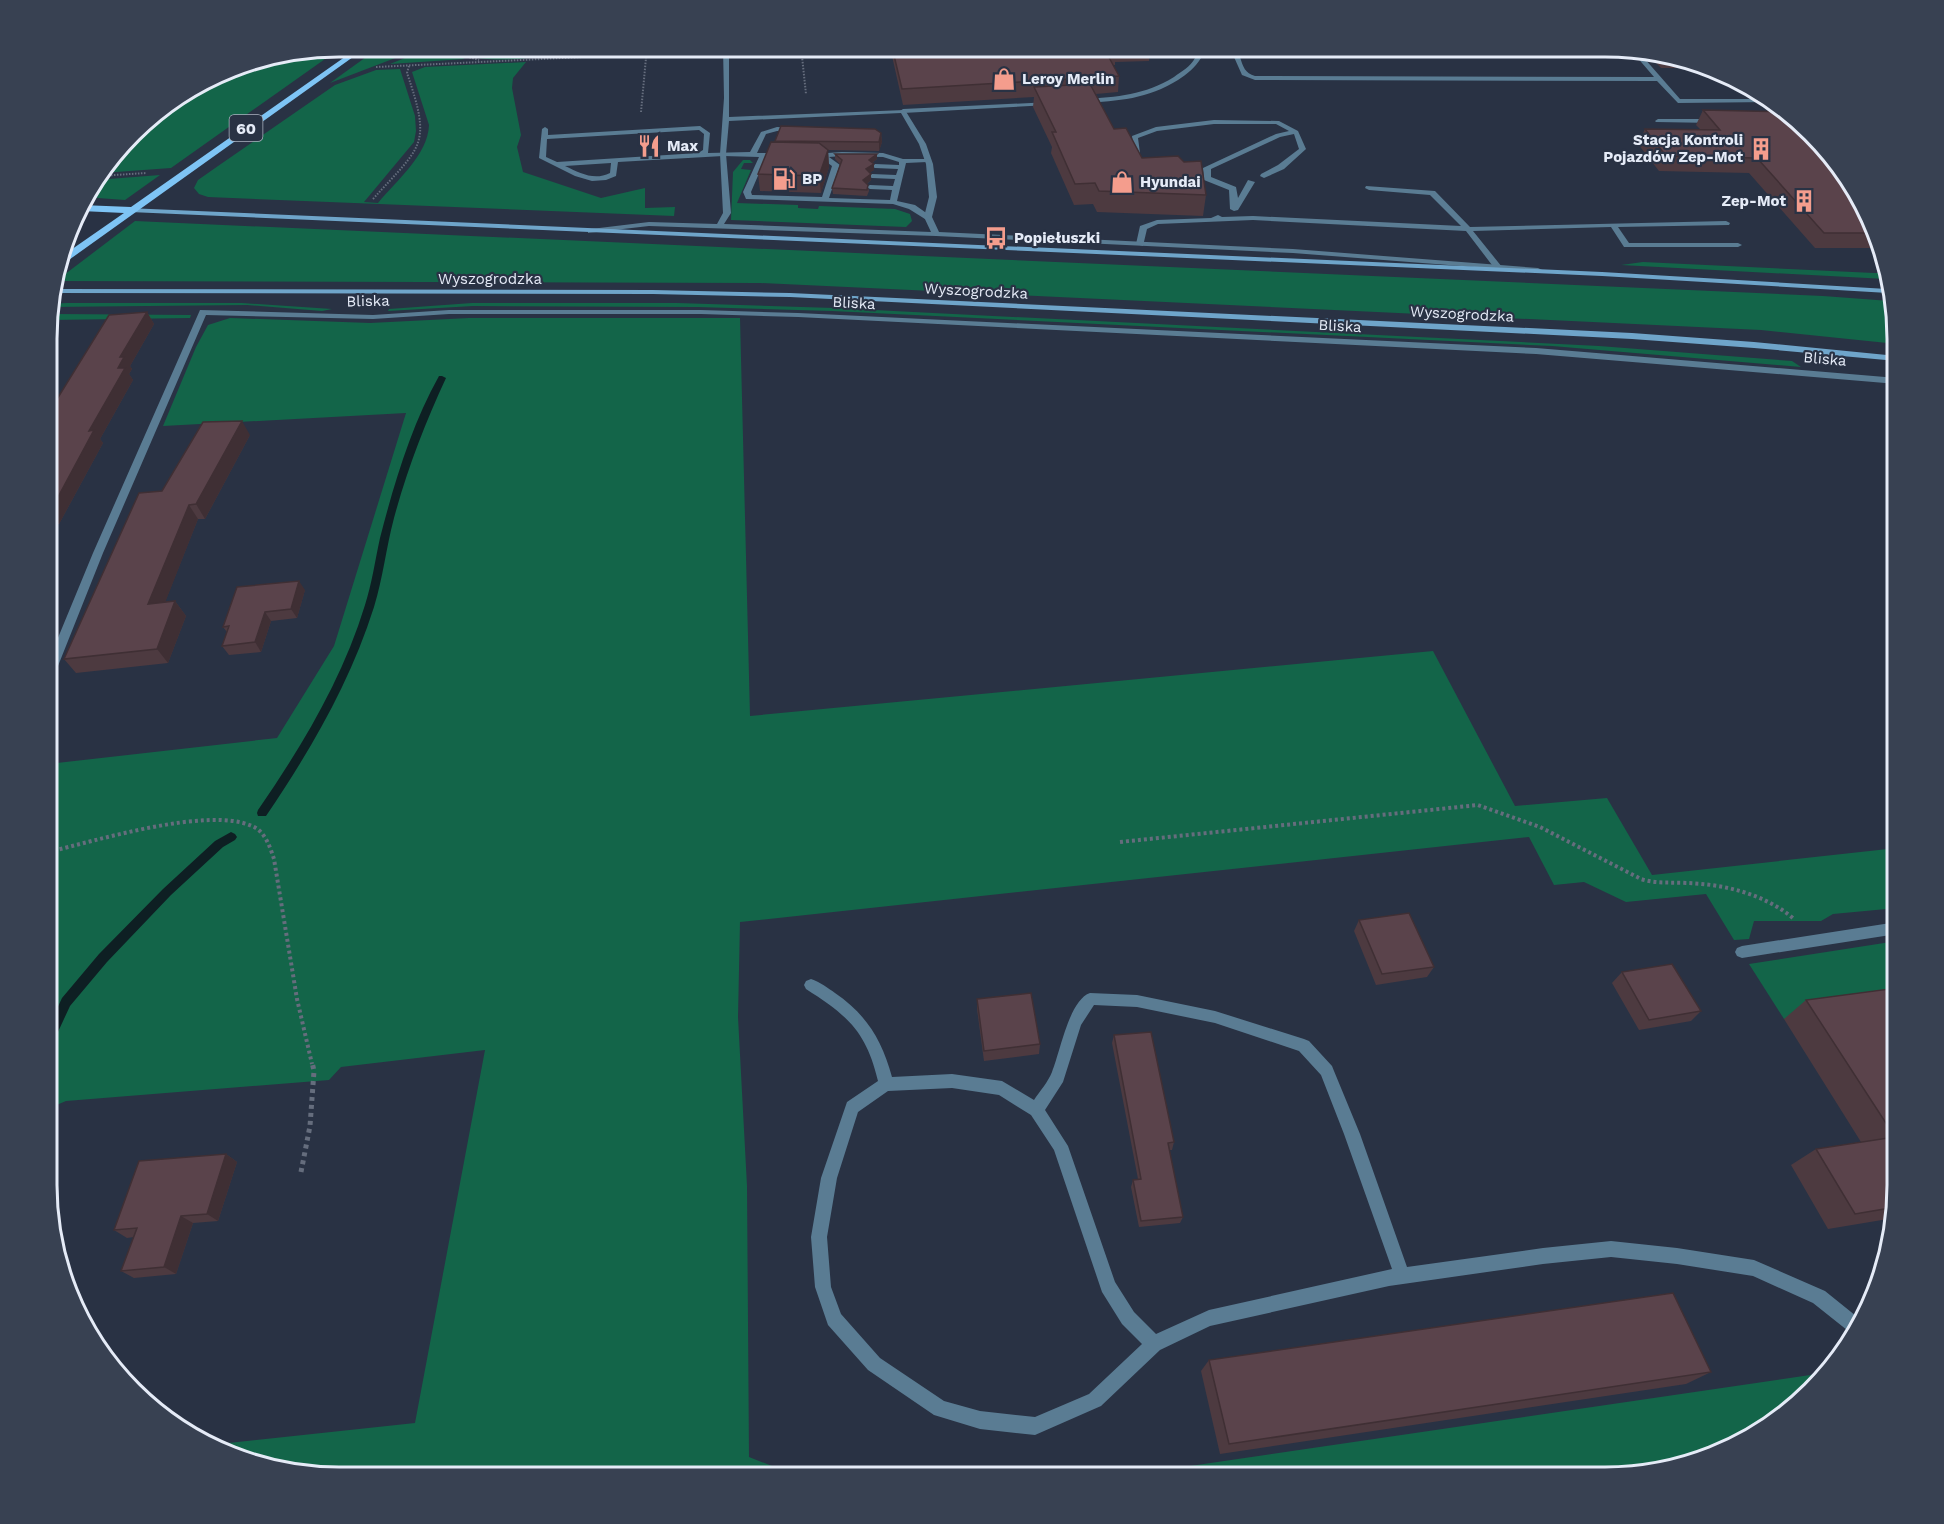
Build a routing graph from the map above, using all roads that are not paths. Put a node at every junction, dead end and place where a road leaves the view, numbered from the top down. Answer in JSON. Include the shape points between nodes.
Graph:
{"nodes":[{"id":1,"x":347,"y":57,"type":"edge"},
{"id":2,"x":726,"y":57,"type":"edge"},
{"id":3,"x":1198,"y":57,"type":"edge"},
{"id":4,"x":1237,"y":57,"type":"edge"},
{"id":5,"x":1642,"y":59,"type":"edge"},
{"id":6,"x":1660,"y":80,"type":"junction"},
{"id":7,"x":1080,"y":101,"type":"edge"},
{"id":8,"x":1756,"y":101,"type":"edge"},
{"id":9,"x":1057,"y":102,"type":"edge"},
{"id":10,"x":903,"y":111,"type":"junction"},
{"id":11,"x":726,"y":119,"type":"junction"},
{"id":12,"x":1658,"y":121,"type":"dead end"},
{"id":13,"x":1729,"y":121,"type":"edge"},
{"id":14,"x":806,"y":130,"type":"edge"},
{"id":15,"x":1296,"y":132,"type":"junction"},
{"id":16,"x":879,"y":146,"type":"edge"},
{"id":17,"x":1137,"y":153,"type":"edge"},
{"id":18,"x":723,"y":154,"type":"junction"},
{"id":19,"x":752,"y":155,"type":"junction"},
{"id":20,"x":763,"y":155,"type":"junction"},
{"id":21,"x":877,"y":155,"type":"junction"},
{"id":22,"x":699,"y":156,"type":"junction"},
{"id":23,"x":794,"y":156,"type":"edge"},
{"id":24,"x":804,"y":156,"type":"edge"},
{"id":25,"x":824,"y":156,"type":"junction"},
{"id":26,"x":615,"y":160,"type":"junction"},
{"id":27,"x":927,"y":160,"type":"junction"},
{"id":28,"x":556,"y":164,"type":"junction"},
{"id":29,"x":902,"y":164,"type":"junction"},
{"id":30,"x":875,"y":166,"type":"edge"},
{"id":31,"x":872,"y":176,"type":"edge"},
{"id":32,"x":1264,"y":176,"type":"dead end"},
{"id":33,"x":899,"y":177,"type":"junction"},
{"id":34,"x":1251,"y":182,"type":"dead end"},
{"id":35,"x":870,"y":187,"type":"edge"},
{"id":36,"x":896,"y":188,"type":"junction"},
{"id":37,"x":1368,"y":188,"type":"dead end"},
{"id":38,"x":825,"y":200,"type":"junction"},
{"id":39,"x":893,"y":202,"type":"junction"},
{"id":40,"x":89,"y":208,"type":"edge"},
{"id":41,"x":1235,"y":208,"type":"junction"},
{"id":42,"x":130,"y":210,"type":"junction"},
{"id":43,"x":928,"y":217,"type":"junction"},
{"id":44,"x":1212,"y":220,"type":"junction"},
{"id":45,"x":1726,"y":223,"type":"dead end"},
{"id":46,"x":1613,"y":225,"type":"junction"},
{"id":47,"x":719,"y":227,"type":"junction"},
{"id":48,"x":1468,"y":229,"type":"junction"},
{"id":49,"x":582,"y":231,"type":"junction"},
{"id":50,"x":936,"y":234,"type":"junction"},
{"id":51,"x":1140,"y":244,"type":"junction"},
{"id":52,"x":1738,"y":245,"type":"dead end"},
{"id":53,"x":70,"y":255,"type":"edge"},
{"id":54,"x":1498,"y":267,"type":"junction"},
{"id":55,"x":1602,"y":274,"type":"junction"},
{"id":56,"x":61,"y":291,"type":"edge"},
{"id":57,"x":1883,"y":291,"type":"edge"},
{"id":58,"x":1887,"y":358,"type":"edge"},
{"id":59,"x":1887,"y":380,"type":"edge"},
{"id":60,"x":57,"y":654,"type":"edge"},
{"id":61,"x":1887,"y":930,"type":"edge"},
{"id":62,"x":1742,"y":952,"type":"dead end"},
{"id":63,"x":811,"y":985,"type":"dead end"},
{"id":64,"x":886,"y":1084,"type":"junction"},
{"id":65,"x":1036,"y":1110,"type":"junction"},
{"id":66,"x":1402,"y":1276,"type":"junction"},
{"id":67,"x":1851,"y":1323,"type":"edge"},
{"id":68,"x":1154,"y":1344,"type":"junction"}],
"edges":[{"from":1,"to":42,"type":"main road","number":"60"},
{"from":2,"to":11,"type":"street"},
{"from":3,"to":7,"type":"street","via":[[1194,66],[1159,91],[1128,99]]},
{"from":4,"to":6,"type":"street","via":[[1242,73],[1255,78]]},
{"from":5,"to":6,"type":"street"},
{"from":6,"to":8,"type":"street","via":[[1678,101]]},
{"from":9,"to":10,"type":"street"},
{"from":10,"to":11,"type":"street"},
{"from":10,"to":27,"type":"street"},
{"from":11,"to":18,"type":"street"},
{"from":12,"to":13,"type":"street"},
{"from":14,"to":19,"type":"street","via":[[766,131]]},
{"from":15,"to":17,"type":"street","via":[[1277,122],[1214,122],[1156,129],[1134,137]]},
{"from":15,"to":32,"type":"street","via":[[1303,149]]},
{"from":15,"to":41,"type":"street","via":[[1278,135],[1207,168],[1207,178],[1233,189]]},
{"from":16,"to":21,"type":"street"},
{"from":18,"to":19,"type":"street"},
{"from":18,"to":22,"type":"street"},
{"from":18,"to":47,"type":"street","via":[[727,213]]},
{"from":19,"to":20,"type":"street"},
{"from":20,"to":23,"type":"street"},
{"from":20,"to":38,"type":"street","via":[[747,192],[749,197]]},
{"from":21,"to":25,"type":"street"},
{"from":21,"to":29,"type":"street"},
{"from":22,"to":26,"type":"street"},
{"from":22,"to":28,"type":"street","via":[[706,151],[707,133],[700,128],[544,133],[542,158]]},
{"from":24,"to":25,"type":"street"},
{"from":25,"to":38,"type":"street","via":[[839,165]]},
{"from":26,"to":28,"type":"street"},
{"from":26,"to":28,"type":"street","via":[[612,174],[599,180],[587,179]]},
{"from":27,"to":29,"type":"street"},
{"from":27,"to":43,"type":"street","via":[[934,193]]},
{"from":29,"to":30,"type":"street"},
{"from":29,"to":33,"type":"street"},
{"from":31,"to":33,"type":"street"},
{"from":33,"to":36,"type":"street"},
{"from":34,"to":41,"type":"street"},
{"from":35,"to":36,"type":"street"},
{"from":36,"to":39,"type":"street"},
{"from":37,"to":48,"type":"street","via":[[1432,193]]},
{"from":38,"to":39,"type":"street"},
{"from":39,"to":43,"type":"street"},
{"from":40,"to":42,"type":"main road"},
{"from":41,"to":44,"type":"street"},
{"from":42,"to":49,"type":"main road"},
{"from":42,"to":53,"type":"main road"},
{"from":43,"to":50,"type":"street"},
{"from":44,"to":48,"type":"street","via":[[1253,218]]},
{"from":44,"to":51,"type":"street","via":[[1157,222],[1143,228]]},
{"from":45,"to":46,"type":"street"},
{"from":46,"to":48,"type":"street"},
{"from":46,"to":52,"type":"street","via":[[1627,245]]},
{"from":47,"to":49,"type":"street","via":[[649,224]]},
{"from":47,"to":50,"type":"street"},
{"from":48,"to":54,"type":"street"},
{"from":49,"to":55,"type":"main road"},
{"from":50,"to":51,"type":"street"},
{"from":51,"to":54,"type":"street"},
{"from":54,"to":55,"type":"street"},
{"from":55,"to":57,"type":"main road"},
{"from":56,"to":58,"type":"main road","name":"Wyszogrodzka","via":[[790,295],[1653,337]]},
{"from":59,"to":60,"type":"street","name":"Bliska","via":[[1536,351],[798,315],[448,312],[373,317],[203,312]]},
{"from":61,"to":62,"type":"street"},
{"from":63,"to":64,"type":"street","via":[[844,1005],[866,1027],[880,1056]]},
{"from":64,"to":65,"type":"street","via":[[952,1081],[1002,1088]]},
{"from":64,"to":68,"type":"street","via":[[852,1107],[829,1178],[819,1237],[823,1287],[834,1319],[874,1364],[940,1409],[980,1420],[1035,1426],[1095,1400]]},
{"from":65,"to":66,"type":"street","via":[[1058,1077],[1075,1023],[1090,999],[1137,1001],[1215,1017],[1304,1046],[1327,1071]]},
{"from":65,"to":68,"type":"street","via":[[1060,1146],[1108,1286],[1128,1318]]},
{"from":66,"to":67,"type":"street","via":[[1611,1250],[1677,1256],[1754,1268],[1819,1297]]},
{"from":66,"to":68,"type":"street","via":[[1209,1318]]}]}
